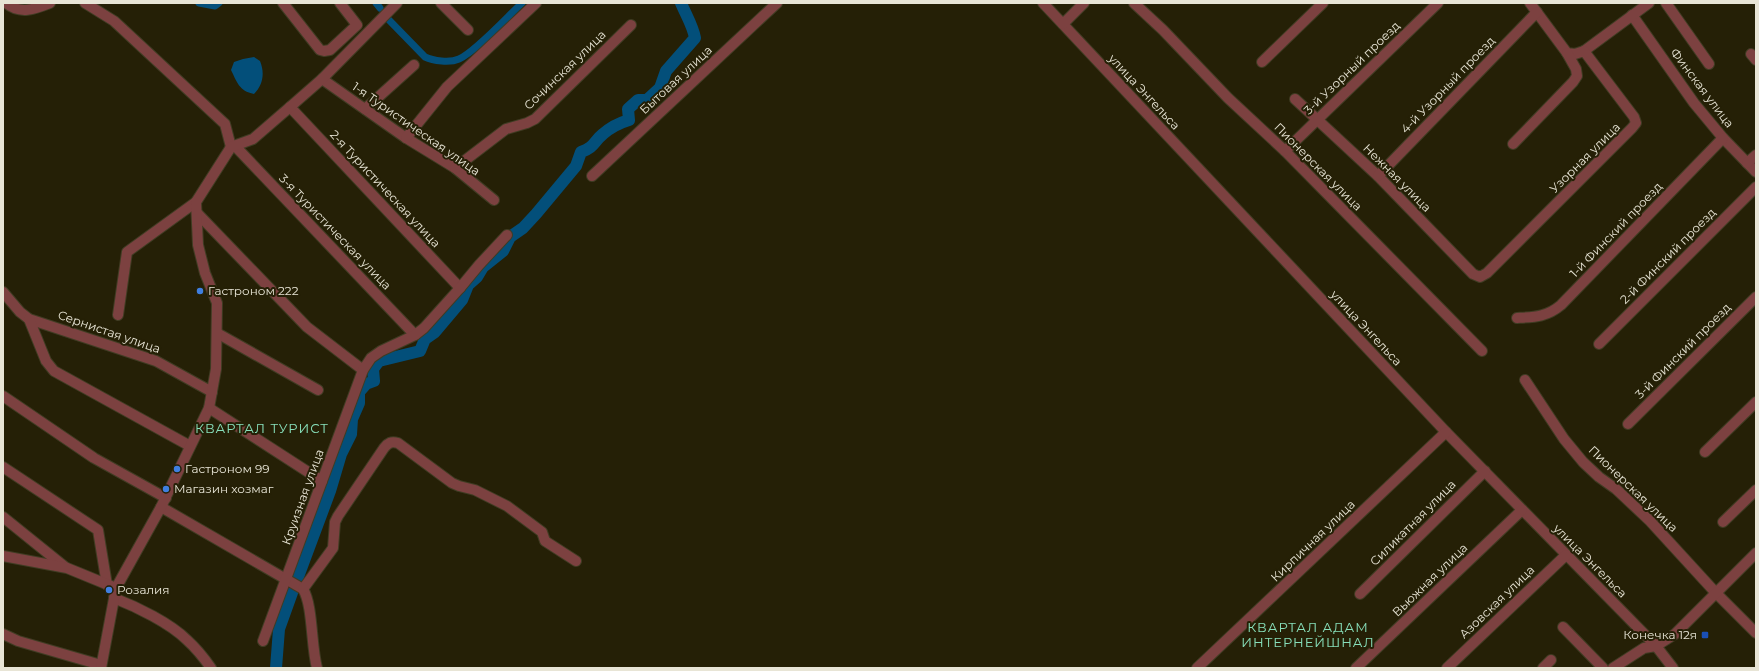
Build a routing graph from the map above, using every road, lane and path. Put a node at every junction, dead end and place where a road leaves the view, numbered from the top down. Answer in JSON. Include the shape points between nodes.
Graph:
{"nodes":[{"id":1,"x":6,"y":3,"type":"edge"},
{"id":2,"x":50,"y":3,"type":"edge"},
{"id":3,"x":85,"y":3,"type":"edge"},
{"id":4,"x":283,"y":3,"type":"edge"},
{"id":5,"x":340,"y":3,"type":"edge"},
{"id":6,"x":397,"y":3,"type":"edge"},
{"id":7,"x":441,"y":3,"type":"edge"},
{"id":8,"x":536,"y":3,"type":"edge"},
{"id":9,"x":776,"y":3,"type":"edge"},
{"id":10,"x":1042,"y":3,"type":"edge"},
{"id":11,"x":1084,"y":3,"type":"edge"},
{"id":12,"x":1134,"y":3,"type":"edge"},
{"id":13,"x":1323,"y":3,"type":"edge"},
{"id":14,"x":1438,"y":3,"type":"edge"},
{"id":15,"x":1530,"y":3,"type":"edge"},
{"id":16,"x":1649,"y":3,"type":"edge"},
{"id":17,"x":1666,"y":3,"type":"edge"},
{"id":18,"x":1537,"y":12,"type":"junction"},
{"id":19,"x":1632,"y":15,"type":"junction"},
{"id":20,"x":1063,"y":24,"type":"junction"},
{"id":21,"x":357,"y":25,"type":"junction"},
{"id":22,"x":631,"y":25,"type":"dead end"},
{"id":23,"x":468,"y":30,"type":"dead end"},
{"id":24,"x":365,"y":35,"type":"junction"},
{"id":25,"x":1584,"y":51,"type":"junction"},
{"id":26,"x":1567,"y":53,"type":"junction"},
{"id":27,"x":1262,"y":62,"type":"dead end"},
{"id":28,"x":1709,"y":64,"type":"dead end"},
{"id":29,"x":414,"y":65,"type":"dead end"},
{"id":30,"x":322,"y":79,"type":"junction"},
{"id":31,"x":1295,"y":99,"type":"dead end"},
{"id":32,"x":290,"y":107,"type":"junction"},
{"id":33,"x":365,"y":109,"type":"junction"},
{"id":34,"x":1317,"y":120,"type":"junction"},
{"id":35,"x":406,"y":138,"type":"junction"},
{"id":36,"x":1723,"y":138,"type":"junction"},
{"id":37,"x":1513,"y":144,"type":"dead end"},
{"id":38,"x":233,"y":147,"type":"junction"},
{"id":39,"x":1285,"y":151,"type":"junction"},
{"id":40,"x":1756,"y":155,"type":"edge"},
{"id":41,"x":1748,"y":163,"type":"junction"},
{"id":42,"x":455,"y":168,"type":"junction"},
{"id":43,"x":1756,"y":172,"type":"edge"},
{"id":44,"x":592,"y":176,"type":"dead end"},
{"id":45,"x":1378,"y":176,"type":"junction"},
{"id":46,"x":1756,"y":187,"type":"edge"},
{"id":47,"x":494,"y":200,"type":"dead end"},
{"id":48,"x":196,"y":202,"type":"junction"},
{"id":49,"x":197,"y":213,"type":"junction"},
{"id":50,"x":507,"y":235,"type":"dead end"},
{"id":51,"x":1480,"y":276,"type":"joint"},
{"id":52,"x":460,"y":288,"type":"junction"},
{"id":53,"x":3,"y":292,"type":"edge"},
{"id":54,"x":1756,"y":297,"type":"edge"},
{"id":55,"x":118,"y":314,"type":"dead end"},
{"id":56,"x":1517,"y":318,"type":"dead end"},
{"id":57,"x":29,"y":319,"type":"junction"},
{"id":58,"x":217,"y":333,"type":"junction"},
{"id":59,"x":415,"y":335,"type":"junction"},
{"id":60,"x":1599,"y":344,"type":"dead end"},
{"id":61,"x":1482,"y":351,"type":"dead end"},
{"id":62,"x":363,"y":370,"type":"junction"},
{"id":63,"x":1526,"y":380,"type":"dead end"},
{"id":64,"x":318,"y":390,"type":"dead end"},
{"id":65,"x":212,"y":392,"type":"junction"},
{"id":66,"x":3,"y":396,"type":"edge"},
{"id":67,"x":1756,"y":402,"type":"edge"},
{"id":68,"x":209,"y":408,"type":"junction"},
{"id":69,"x":1628,"y":424,"type":"dead end"},
{"id":70,"x":1446,"y":432,"type":"junction"},
{"id":71,"x":190,"y":446,"type":"junction"},
{"id":72,"x":1705,"y":452,"type":"dead end"},
{"id":73,"x":3,"y":467,"type":"edge"},
{"id":74,"x":1485,"y":471,"type":"junction"},
{"id":75,"x":322,"y":481,"type":"junction"},
{"id":76,"x":1756,"y":490,"type":"edge"},
{"id":77,"x":166,"y":498,"type":"junction"},
{"id":78,"x":161,"y":507,"type":"junction"},
{"id":79,"x":1522,"y":510,"type":"junction"},
{"id":80,"x":3,"y":517,"type":"edge"},
{"id":81,"x":1723,"y":522,"type":"dead end"},
{"id":82,"x":1756,"y":553,"type":"edge"},
{"id":83,"x":1566,"y":555,"type":"junction"},
{"id":84,"x":3,"y":556,"type":"edge"},
{"id":85,"x":576,"y":561,"type":"dead end"},
{"id":86,"x":67,"y":568,"type":"junction"},
{"id":87,"x":287,"y":578,"type":"junction"},
{"id":88,"x":303,"y":589,"type":"junction"},
{"id":89,"x":113,"y":590,"type":"junction"},
{"id":90,"x":1715,"y":592,"type":"junction"},
{"id":91,"x":1360,"y":594,"type":"dead end"},
{"id":92,"x":1563,"y":627,"type":"dead end"},
{"id":93,"x":1756,"y":633,"type":"edge"},
{"id":94,"x":3,"y":634,"type":"edge"},
{"id":95,"x":263,"y":641,"type":"dead end"},
{"id":96,"x":1656,"y":646,"type":"junction"},
{"id":97,"x":1551,"y":660,"type":"dead end"},
{"id":98,"x":98,"y":665,"type":"edge"},
{"id":99,"x":84,"y":668,"type":"edge"},
{"id":100,"x":211,"y":668,"type":"edge"},
{"id":101,"x":317,"y":668,"type":"edge"},
{"id":102,"x":1197,"y":668,"type":"edge"},
{"id":103,"x":1356,"y":668,"type":"edge"},
{"id":104,"x":1447,"y":668,"type":"edge"},
{"id":105,"x":1544,"y":668,"type":"edge"},
{"id":106,"x":1604,"y":668,"type":"edge"},
{"id":107,"x":1613,"y":668,"type":"edge"},
{"id":108,"x":1673,"y":668,"type":"edge"}],
"edges":[{"from":1,"to":2,"type":"street","via":[[12,8],[31,10]]},
{"from":3,"to":38,"type":"street","via":[[114,21],[225,124]]},
{"from":4,"to":21,"type":"street","via":[[324,52],[330,50]]},
{"from":5,"to":21,"type":"street"},
{"from":6,"to":24,"type":"street"},
{"from":7,"to":23,"type":"street"},
{"from":8,"to":35,"type":"street","via":[[447,87]]},
{"from":9,"to":44,"type":"street","name":"Бытовая улица"},
{"from":10,"to":20,"type":"street","name":"улица Энгельса"},
{"from":11,"to":20,"type":"street"},
{"from":12,"to":39,"type":"street","name":"Пионерская улица","via":[[1228,98]]},
{"from":13,"to":27,"type":"street"},
{"from":14,"to":34,"type":"street","name":"3-й Узорный проезд"},
{"from":15,"to":18,"type":"street"},
{"from":16,"to":19,"type":"street"},
{"from":17,"to":28,"type":"street"},
{"from":18,"to":26,"type":"street"},
{"from":18,"to":45,"type":"street","name":"4-й Узорный проезд"},
{"from":19,"to":25,"type":"street"},
{"from":19,"to":36,"type":"street","name":"Финская улица","via":[[1686,93]]},
{"from":20,"to":70,"type":"street","name":"улица Энгельса"},
{"from":21,"to":24,"type":"street"},
{"from":22,"to":42,"type":"street","name":"Сочинская улица","via":[[535,119],[527,124],[506,129]]},
{"from":24,"to":30,"type":"street"},
{"from":25,"to":26,"type":"street","via":[[1576,54]]},
{"from":25,"to":51,"type":"street","name":"Узорная улица","via":[[1636,123]]},
{"from":26,"to":37,"type":"street","via":[[1576,69],[1577,76],[1574,82]]},
{"from":29,"to":33,"type":"street"},
{"from":30,"to":32,"type":"street"},
{"from":30,"to":33,"type":"street","name":"1-я Туристическая улица"},
{"from":31,"to":34,"type":"street","name":"Нежная улица"},
{"from":32,"to":38,"type":"street","via":[[253,139]]},
{"from":32,"to":52,"type":"street","name":"2-я Туристическая улица"},
{"from":33,"to":35,"type":"street","name":"1-я Туристическая улица"},
{"from":34,"to":39,"type":"street","name":"3-й Узорный проезд"},
{"from":34,"to":45,"type":"street","name":"Нежная улица"},
{"from":35,"to":42,"type":"street","name":"1-я Туристическая улица"},
{"from":36,"to":41,"type":"street","name":"Финская улица"},
{"from":36,"to":56,"type":"street","name":"1-й Финский проезд","via":[[1561,305],[1542,316]]},
{"from":38,"to":48,"type":"street"},
{"from":38,"to":59,"type":"street","name":"3-я Туристическая улица"},
{"from":39,"to":61,"type":"street","name":"Пионерская улица"},
{"from":40,"to":41,"type":"street"},
{"from":41,"to":43,"type":"street","name":"Финская улица"},
{"from":42,"to":47,"type":"street","name":"1-я Туристическая улица"},
{"from":45,"to":51,"type":"street","name":"Нежная улица","via":[[1473,274]]},
{"from":46,"to":60,"type":"street","name":"2-й Финский проезд"},
{"from":48,"to":49,"type":"street"},
{"from":48,"to":55,"type":"street","via":[[127,252]]},
{"from":49,"to":58,"type":"street","via":[[198,245],[217,303]]},
{"from":49,"to":62,"type":"street","via":[[307,327]]},
{"from":50,"to":52,"type":"street","name":"Круизная улица"},
{"from":52,"to":59,"type":"street","name":"Круизная улица"},
{"from":53,"to":57,"type":"street","name":"Сернистая улица"},
{"from":54,"to":69,"type":"street","name":"3-й Финский проезд"},
{"from":57,"to":65,"type":"street","name":"Сернистая улица","via":[[156,361]]},
{"from":57,"to":71,"type":"street","via":[[46,361],[54,371]]},
{"from":58,"to":64,"type":"street"},
{"from":58,"to":65,"type":"street","via":[[216,369]]},
{"from":59,"to":62,"type":"street","name":"Круизная улица","via":[[381,351],[371,358]]},
{"from":62,"to":75,"type":"street","name":"Круизная улица"},
{"from":63,"to":90,"type":"street","name":"Пионерская улица","via":[[1564,439],[1583,462],[1650,521]]},
{"from":65,"to":68,"type":"street"},
{"from":66,"to":77,"type":"street","via":[[94,458]]},
{"from":67,"to":72,"type":"street"},
{"from":68,"to":71,"type":"street"},
{"from":68,"to":75,"type":"street"},
{"from":70,"to":74,"type":"street","name":"улица Энгельса"},
{"from":70,"to":102,"type":"street","name":"Кирпичная улица"},
{"from":71,"to":77,"type":"street"},
{"from":73,"to":89,"type":"street","via":[[98,530]]},
{"from":74,"to":79,"type":"street","name":"улица Энгельса"},
{"from":74,"to":91,"type":"street","name":"Силикатная улица"},
{"from":75,"to":87,"type":"street","name":"Круизная улица"},
{"from":76,"to":81,"type":"street"},
{"from":77,"to":78,"type":"street"},
{"from":78,"to":87,"type":"street"},
{"from":78,"to":89,"type":"street"},
{"from":79,"to":83,"type":"street","name":"улица Энгельса"},
{"from":79,"to":103,"type":"street","name":"Вьюжная улица"},
{"from":80,"to":86,"type":"street"},
{"from":82,"to":90,"type":"street"},
{"from":83,"to":96,"type":"street","name":"улица Энгельса"},
{"from":83,"to":104,"type":"street","name":"Азовская улица"},
{"from":84,"to":86,"type":"street"},
{"from":85,"to":88,"type":"street","via":[[545,541],[542,532],[507,506],[475,490],[452,483],[398,443],[393,442],[384,448],[338,516],[335,522],[333,548]]},
{"from":86,"to":89,"type":"street"},
{"from":87,"to":88,"type":"street"},
{"from":87,"to":95,"type":"street","name":"Круизная улица"},
{"from":88,"to":101,"type":"street","via":[[308,601]]},
{"from":89,"to":98,"type":"street"},
{"from":89,"to":100,"type":"street","via":[[133,606],[186,638]]},
{"from":90,"to":93,"type":"street","name":"Пионерская улица"},
{"from":90,"to":96,"type":"street","via":[[1675,634]]},
{"from":92,"to":106,"type":"street"},
{"from":94,"to":98,"type":"street","via":[[18,641]]},
{"from":96,"to":107,"type":"street","via":[[1644,648]]},
{"from":96,"to":108,"type":"street","name":"улица Энгельса"},
{"from":97,"to":105,"type":"street"},
{"from":98,"to":99,"type":"street"}]}
